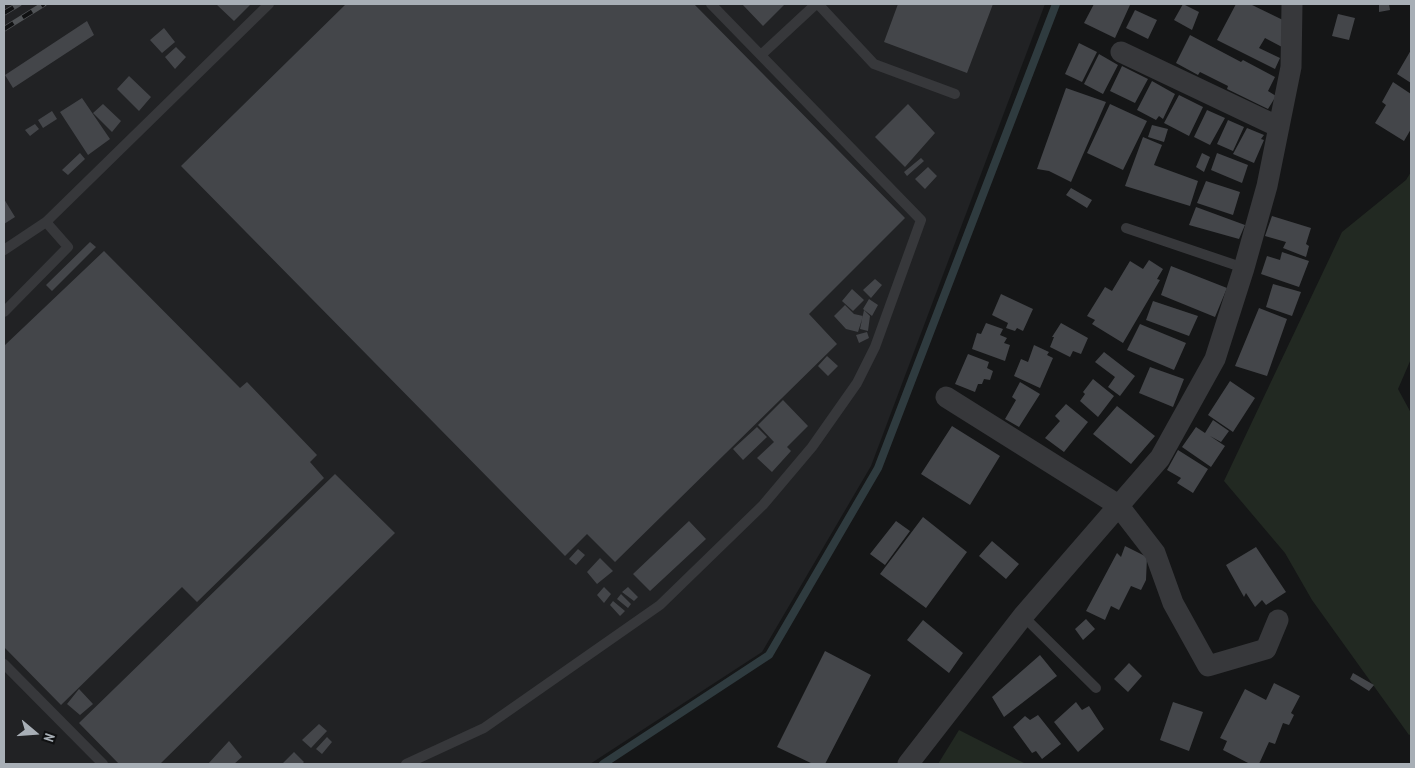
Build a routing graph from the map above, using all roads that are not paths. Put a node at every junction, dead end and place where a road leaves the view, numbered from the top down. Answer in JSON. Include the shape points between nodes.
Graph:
{"nodes":[{"id":1,"x":269,"y":4,"type":"edge"},
{"id":2,"x":711,"y":4,"type":"edge"},
{"id":3,"x":817,"y":4,"type":"edge"},
{"id":4,"x":1292,"y":4,"type":"edge"},
{"id":5,"x":1121,"y":52,"type":"dead end"},
{"id":6,"x":761,"y":56,"type":"junction"},
{"id":7,"x":955,"y":94,"type":"dead end"},
{"id":8,"x":1279,"y":127,"type":"junction"},
{"id":9,"x":46,"y":222,"type":"junction"},
{"id":10,"x":1126,"y":228,"type":"dead end"},
{"id":11,"x":4,"y":250,"type":"edge"},
{"id":12,"x":1244,"y":268,"type":"junction"},
{"id":13,"x":4,"y":312,"type":"edge"},
{"id":14,"x":946,"y":397,"type":"dead end"},
{"id":15,"x":1118,"y":505,"type":"junction"},
{"id":16,"x":1023,"y":616,"type":"junction"},
{"id":17,"x":1278,"y":620,"type":"dead end"},
{"id":18,"x":4,"y":664,"type":"edge"},
{"id":19,"x":1096,"y":688,"type":"dead end"},
{"id":20,"x":103,"y":764,"type":"edge"},
{"id":21,"x":406,"y":764,"type":"edge"},
{"id":22,"x":908,"y":764,"type":"edge"}],
"edges":[{"from":1,"to":9,"type":"lane"},
{"from":2,"to":6,"type":"lane"},
{"from":3,"to":6,"type":"lane"},
{"from":3,"to":7,"type":"lane","via":[[874,64]]},
{"from":4,"to":8,"type":"street","via":[[1291,67]]},
{"from":5,"to":8,"type":"street"},
{"from":6,"to":21,"type":"lane","via":[[921,220],[875,347],[857,383],[812,447],[763,505],[660,605],[484,728]]},
{"from":8,"to":12,"type":"street"},
{"from":9,"to":11,"type":"lane"},
{"from":9,"to":13,"type":"lane","via":[[68,247]]},
{"from":10,"to":12,"type":"lane"},
{"from":12,"to":15,"type":"street","via":[[1215,359],[1160,458]]},
{"from":14,"to":15,"type":"street"},
{"from":15,"to":16,"type":"street"},
{"from":15,"to":17,"type":"street","via":[[1156,553],[1173,603],[1208,666],[1266,649]]},
{"from":16,"to":19,"type":"lane"},
{"from":16,"to":22,"type":"street"},
{"from":18,"to":20,"type":"lane"}]}
